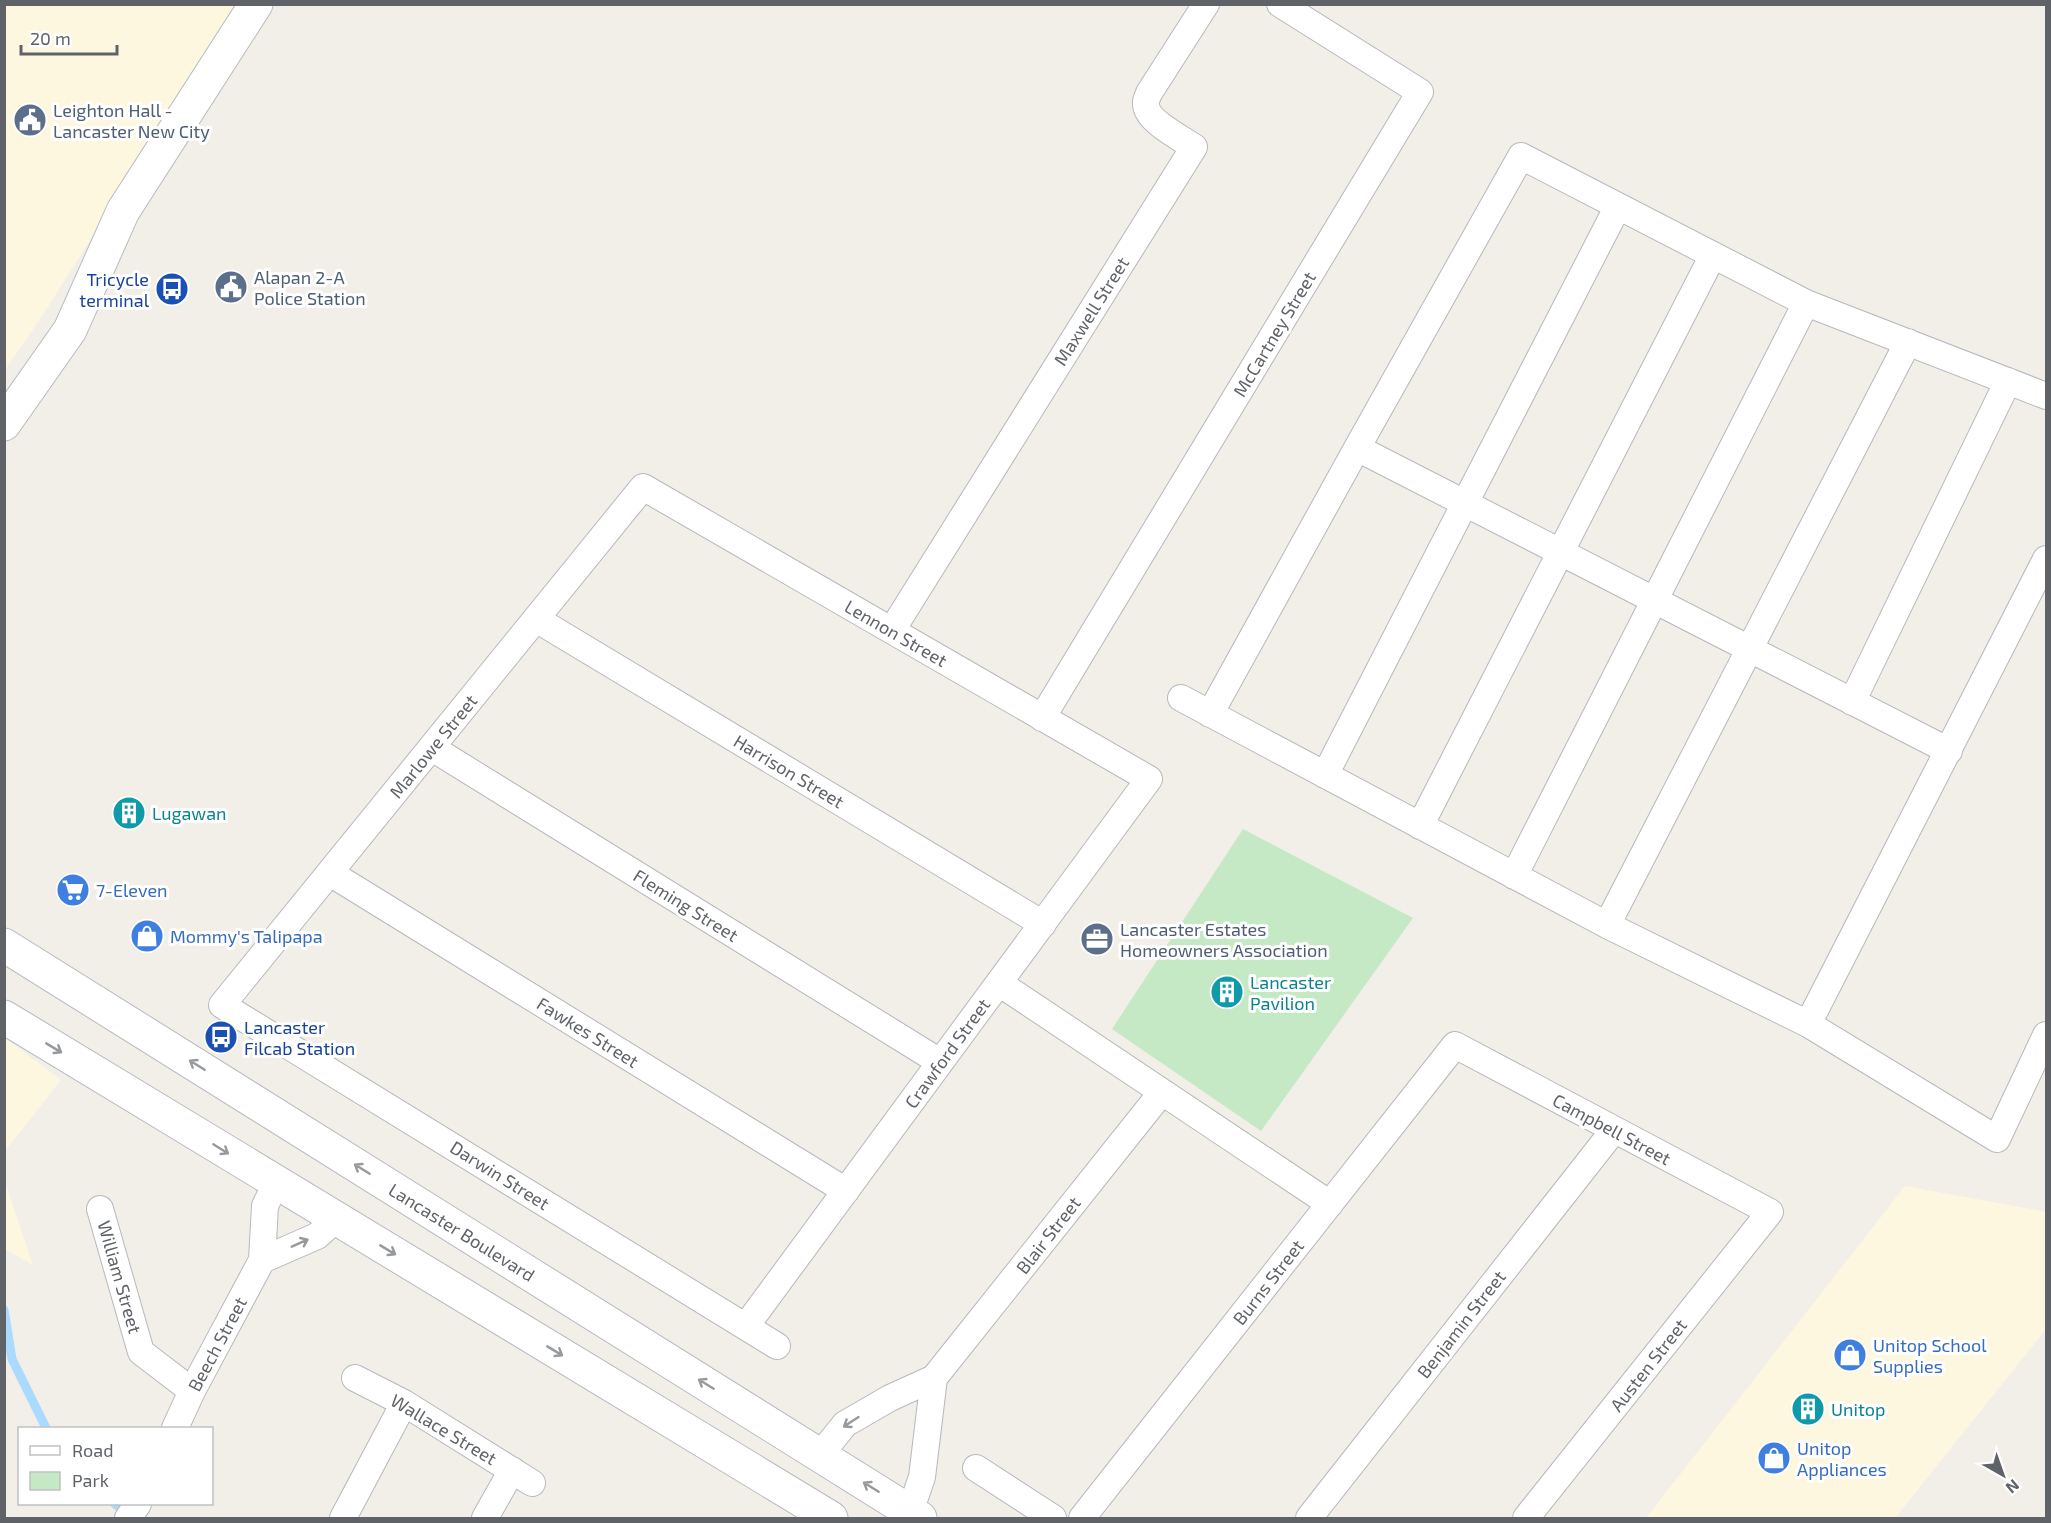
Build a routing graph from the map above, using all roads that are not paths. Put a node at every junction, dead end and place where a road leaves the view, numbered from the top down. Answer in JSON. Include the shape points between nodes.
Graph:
{"nodes":[{"id":1,"x":256,"y":4,"type":"edge"},
{"id":2,"x":1206,"y":4,"type":"edge"},
{"id":3,"x":1280,"y":4,"type":"edge"},
{"id":4,"x":1618,"y":206,"type":"junction"},
{"id":5,"x":1713,"y":255,"type":"junction"},
{"id":6,"x":1806,"y":303,"type":"junction"},
{"id":7,"x":1908,"y":342,"type":"junction"},
{"id":8,"x":2008,"y":381,"type":"junction"},
{"id":9,"x":2046,"y":396,"type":"edge"},
{"id":10,"x":4,"y":424,"type":"edge"},
{"id":11,"x":1357,"y":448,"type":"junction"},
{"id":12,"x":644,"y":487,"type":"joint"},
{"id":13,"x":1465,"y":503,"type":"junction"},
{"id":14,"x":1561,"y":552,"type":"junction"},
{"id":15,"x":2046,"y":559,"type":"edge"},
{"id":16,"x":1655,"y":600,"type":"junction"},
{"id":17,"x":536,"y":619,"type":"junction"},
{"id":18,"x":891,"y":630,"type":"junction"},
{"id":19,"x":1750,"y":650,"type":"junction"},
{"id":20,"x":1180,"y":698,"type":"dead end"},
{"id":21,"x":1852,"y":702,"type":"junction"},
{"id":22,"x":1210,"y":714,"type":"junction"},
{"id":23,"x":1042,"y":718,"type":"junction"},
{"id":24,"x":432,"y":748,"type":"junction"},
{"id":25,"x":1949,"y":752,"type":"junction"},
{"id":26,"x":1325,"y":775,"type":"junction"},
{"id":27,"x":1149,"y":779,"type":"joint"},
{"id":28,"x":1420,"y":826,"type":"junction"},
{"id":29,"x":330,"y":873,"type":"junction"},
{"id":30,"x":1514,"y":876,"type":"junction"},
{"id":31,"x":1043,"y":924,"type":"junction"},
{"id":32,"x":1607,"y":925,"type":"junction"},
{"id":33,"x":4,"y":945,"type":"edge"},
{"id":34,"x":999,"y":982,"type":"junction"},
{"id":35,"x":222,"y":1005,"type":"joint"},
{"id":36,"x":4,"y":1017,"type":"edge"},
{"id":37,"x":1808,"y":1024,"type":"junction"},
{"id":38,"x":2046,"y":1035,"type":"edge"},
{"id":39,"x":1455,"y":1046,"type":"joint"},
{"id":40,"x":2041,"y":1061,"type":"edge"},
{"id":41,"x":940,"y":1062,"type":"junction"},
{"id":42,"x":1162,"y":1092,"type":"junction"},
{"id":43,"x":1614,"y":1130,"type":"junction"},
{"id":44,"x":276,"y":1184,"type":"junction"},
{"id":45,"x":846,"y":1191,"type":"junction"},
{"id":46,"x":1330,"y":1204,"type":"junction"},
{"id":47,"x":100,"y":1209,"type":"dead end"},
{"id":48,"x":1770,"y":1212,"type":"joint"},
{"id":49,"x":336,"y":1219,"type":"junction"},
{"id":50,"x":262,"y":1260,"type":"junction"},
{"id":51,"x":746,"y":1326,"type":"junction"},
{"id":52,"x":777,"y":1346,"type":"dead end"},
{"id":53,"x":355,"y":1378,"type":"dead end"},
{"id":54,"x":934,"y":1378,"type":"junction"},
{"id":55,"x":192,"y":1391,"type":"junction"},
{"id":56,"x":404,"y":1403,"type":"junction"},
{"id":57,"x":175,"y":1427,"type":"edge"},
{"id":58,"x":820,"y":1455,"type":"junction"},
{"id":59,"x":976,"y":1468,"type":"dead end"},
{"id":60,"x":137,"y":1505,"type":"edge"},
{"id":61,"x":915,"y":1515,"type":"edge"},
{"id":62,"x":128,"y":1518,"type":"edge"},
{"id":63,"x":343,"y":1518,"type":"edge"},
{"id":64,"x":485,"y":1518,"type":"edge"},
{"id":65,"x":831,"y":1518,"type":"edge"},
{"id":66,"x":1053,"y":1518,"type":"edge"},
{"id":67,"x":1082,"y":1518,"type":"edge"},
{"id":68,"x":1309,"y":1518,"type":"edge"},
{"id":69,"x":1526,"y":1518,"type":"edge"}],
"edges":[{"from":1,"to":10,"type":"main road","via":[[123,211],[70,330]]},
{"from":2,"to":18,"type":"street","name":"Maxwell Street","via":[[1145,103],[1156,122],[1194,147]]},
{"from":3,"to":23,"type":"street","name":"McCartney Street","via":[[1420,92]]},
{"from":4,"to":5,"type":"street"},
{"from":4,"to":11,"type":"street","via":[[1521,156]]},
{"from":4,"to":13,"type":"street"},
{"from":5,"to":6,"type":"street"},
{"from":5,"to":14,"type":"street"},
{"from":6,"to":7,"type":"street"},
{"from":6,"to":16,"type":"street"},
{"from":7,"to":8,"type":"street"},
{"from":7,"to":19,"type":"street"},
{"from":8,"to":9,"type":"street"},
{"from":8,"to":21,"type":"street"},
{"from":11,"to":13,"type":"street"},
{"from":11,"to":22,"type":"street"},
{"from":12,"to":17,"type":"street","name":"Marlowe Street"},
{"from":12,"to":18,"type":"street","name":"Lennon Street"},
{"from":13,"to":14,"type":"street"},
{"from":13,"to":26,"type":"street"},
{"from":14,"to":16,"type":"street"},
{"from":14,"to":28,"type":"street"},
{"from":15,"to":25,"type":"street"},
{"from":16,"to":19,"type":"street"},
{"from":16,"to":30,"type":"street"},
{"from":17,"to":24,"type":"street","name":"Marlowe Street"},
{"from":17,"to":31,"type":"street","name":"Harrison Street"},
{"from":18,"to":23,"type":"street","name":"Lennon Street"},
{"from":19,"to":21,"type":"street"},
{"from":19,"to":32,"type":"street"},
{"from":20,"to":22,"type":"street"},
{"from":21,"to":25,"type":"street"},
{"from":22,"to":26,"type":"street"},
{"from":23,"to":27,"type":"street","name":"Lennon Street"},
{"from":24,"to":29,"type":"street","name":"Marlowe Street"},
{"from":24,"to":41,"type":"street","name":"Fleming Street"},
{"from":25,"to":37,"type":"street"},
{"from":26,"to":28,"type":"street"},
{"from":27,"to":31,"type":"street","name":"Crawford Street"},
{"from":28,"to":30,"type":"street"},
{"from":29,"to":35,"type":"street","name":"Marlowe Street"},
{"from":29,"to":45,"type":"street","name":"Fawkes Street"},
{"from":30,"to":32,"type":"street"},
{"from":31,"to":34,"type":"street","name":"Crawford Street"},
{"from":32,"to":37,"type":"street"},
{"from":58,"to":33,"type":"main road","name":"Lancaster Boulevard","one_way":true},
{"from":34,"to":41,"type":"street","name":"Crawford Street"},
{"from":34,"to":42,"type":"street"},
{"from":35,"to":51,"type":"street","name":"Darwin Street"},
{"from":36,"to":44,"type":"main road","one_way":true},
{"from":37,"to":40,"type":"street","via":[[1997,1139]]},
{"from":38,"to":40,"type":"street"},
{"from":39,"to":43,"type":"street","name":"Campbell Street"},
{"from":39,"to":46,"type":"street","name":"Burns Street"},
{"from":41,"to":45,"type":"street","name":"Crawford Street"},
{"from":42,"to":46,"type":"street"},
{"from":42,"to":54,"type":"street","name":"Blair Street"},
{"from":43,"to":48,"type":"street","name":"Campbell Street"},
{"from":43,"to":68,"type":"street","name":"Benjamin Street"},
{"from":44,"to":49,"type":"main road"},
{"from":44,"to":50,"type":"street","name":"Beech Street","via":[[265,1206]]},
{"from":45,"to":51,"type":"street","name":"Crawford Street"},
{"from":46,"to":67,"type":"street","name":"Burns Street"},
{"from":47,"to":55,"type":"street","name":"William Street","via":[[141,1352]]},
{"from":48,"to":69,"type":"street","name":"Austen Street"},
{"from":50,"to":49,"type":"street","one_way":true,"via":[[317,1236]]},
{"from":49,"to":65,"type":"main road","one_way":true},
{"from":50,"to":55,"type":"street","name":"Beech Street"},
{"from":51,"to":52,"type":"street","name":"Darwin Street"},
{"from":53,"to":56,"type":"street","name":"Wallace Street"},
{"from":54,"to":58,"type":"street","name":"Blair Street","one_way":true,"via":[[844,1424]]},
{"from":54,"to":61,"type":"street"},
{"from":55,"to":57,"type":"street","name":"Beech Street"},
{"from":56,"to":63,"type":"street"},
{"from":56,"to":64,"type":"street","name":"Wallace Street","via":[[522,1477]]},
{"from":61,"to":58,"type":"main road","name":"Lancaster Boulevard","one_way":true},
{"from":59,"to":66,"type":"street"},
{"from":60,"to":62,"type":"street"}]}
